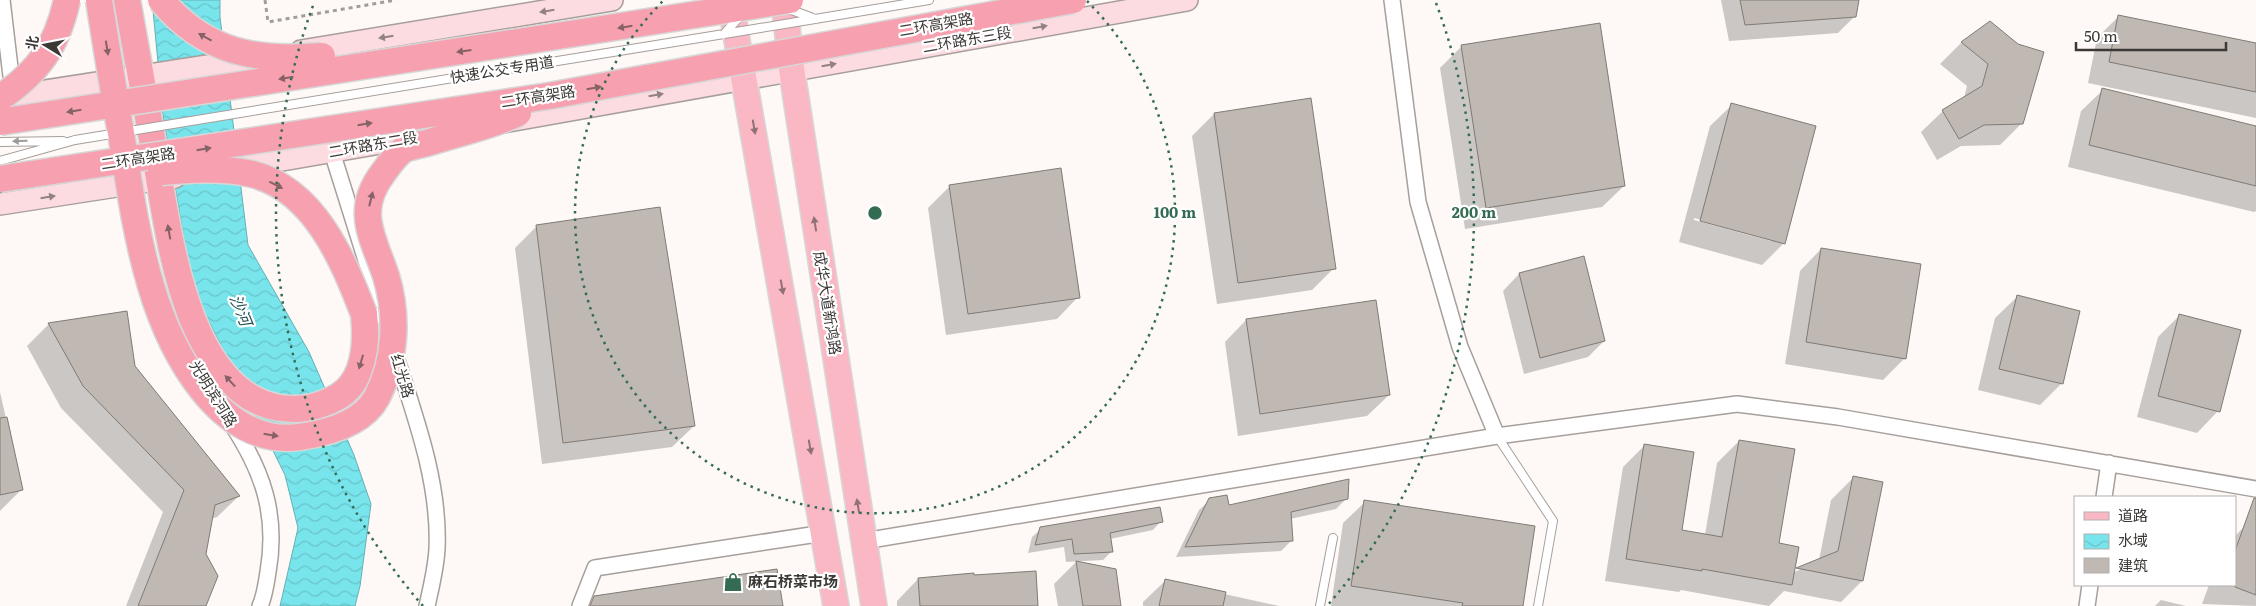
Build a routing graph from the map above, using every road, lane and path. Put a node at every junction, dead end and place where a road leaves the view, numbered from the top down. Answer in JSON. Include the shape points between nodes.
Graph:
{"nodes":[{"id":1,"x":2,"y":0,"type":"edge"},
{"id":2,"x":67,"y":0,"type":"edge"},
{"id":3,"x":99,"y":0,"type":"edge"},
{"id":4,"x":127,"y":0,"type":"edge"},
{"id":5,"x":161,"y":0,"type":"edge"},
{"id":6,"x":265,"y":0,"type":"edge"},
{"id":7,"x":396,"y":0,"type":"edge"},
{"id":8,"x":612,"y":0,"type":"edge"},
{"id":9,"x":730,"y":0,"type":"edge"},
{"id":10,"x":749,"y":0,"type":"edge"},
{"id":11,"x":775,"y":0,"type":"edge"},
{"id":12,"x":784,"y":0,"type":"edge"},
{"id":13,"x":790,"y":0,"type":"edge"},
{"id":14,"x":929,"y":0,"type":"edge"},
{"id":15,"x":1073,"y":0,"type":"edge"},
{"id":16,"x":1187,"y":0,"type":"edge"},
{"id":17,"x":1392,"y":0,"type":"edge"},
{"id":18,"x":815,"y":19,"type":"junction"},
{"id":19,"x":724,"y":34,"type":"junction"},
{"id":20,"x":425,"y":56,"type":"junction"},
{"id":21,"x":792,"y":72,"type":"junction"},
{"id":22,"x":746,"y":79,"type":"junction"},
{"id":23,"x":549,"y":96,"type":"junction"},
{"id":24,"x":4,"y":97,"type":"edge"},
{"id":25,"x":0,"y":122,"type":"edge"},
{"id":26,"x":75,"y":140,"type":"junction"},
{"id":27,"x":0,"y":142,"type":"edge"},
{"id":28,"x":332,"y":152,"type":"junction"},
{"id":29,"x":0,"y":161,"type":"edge"},
{"id":30,"x":73,"y":169,"type":"junction"},
{"id":31,"x":0,"y":179,"type":"edge"},
{"id":32,"x":140,"y":182,"type":"junction"},
{"id":33,"x":0,"y":204,"type":"edge"},
{"id":34,"x":1497,"y":436,"type":"junction"},
{"id":35,"x":2109,"y":463,"type":"junction"},
{"id":36,"x":2256,"y":489,"type":"edge"},
{"id":37,"x":2104,"y":496,"type":"edge"},
{"id":38,"x":824,"y":533,"type":"junction"},
{"id":39,"x":1333,"y":538,"type":"dead end"},
{"id":40,"x":864,"y":541,"type":"junction"},
{"id":41,"x":2090,"y":586,"type":"edge"},
{"id":42,"x":260,"y":606,"type":"edge"},
{"id":43,"x":427,"y":606,"type":"edge"},
{"id":44,"x":580,"y":606,"type":"edge"},
{"id":45,"x":836,"y":606,"type":"edge"},
{"id":46,"x":874,"y":606,"type":"edge"},
{"id":47,"x":1320,"y":606,"type":"edge"},
{"id":48,"x":1538,"y":606,"type":"edge"},
{"id":49,"x":2087,"y":606,"type":"edge"}],
"edges":[{"from":1,"to":24,"type":"street"},
{"from":2,"to":24,"type":"highway","bridge":true,"via":[[53,46],[35,70]]},
{"from":3,"to":23,"type":"highway","one_way":true,"bridge":true,"via":[[135,222],[151,286],[168,331],[204,392],[223,412],[258,433],[292,438],[324,434],[351,423],[375,401],[387,375],[394,313],[386,276],[366,221],[370,195],[382,174],[403,150],[513,116]]},
{"from":30,"to":4,"type":"highway","one_way":true,"bridge":true,"via":[[148,174],[157,173],[167,172],[196,169],[252,174],[279,186],[306,205],[342,263],[364,314],[366,337],[362,366],[348,390],[322,406],[296,410],[265,405],[238,389],[214,360],[192,317],[172,249],[161,192],[160,182],[158,172],[154,153]]},
{"from":20,"to":5,"type":"highway","one_way":true,"bridge":true,"via":[[258,57],[226,48],[200,34]]},
{"from":6,"to":7,"type":"path","via":[[268,22]]},
{"from":8,"to":24,"type":"main road","one_way":true},
{"from":9,"to":22,"type":"main road"},
{"from":10,"to":19,"type":"lane","bridge":true,"via":[[741,18]]},
{"from":11,"to":18,"type":"lane","bridge":true},
{"from":12,"to":21,"type":"main road","name":"成华大道新鸿路"},
{"from":13,"to":20,"type":"highway","one_way":true,"bridge":true},
{"from":14,"to":18,"type":"lane","name":"快速公交专用道"},
{"from":23,"to":15,"type":"highway","name":"二环高架路","one_way":true,"bridge":true},
{"from":21,"to":16,"type":"main road","name":"二环路东三段","one_way":true},
{"from":17,"to":34,"type":"street","via":[[1418,202],[1460,348]]},
{"from":18,"to":19,"type":"lane","name":"快速公交专用道","bridge":true},
{"from":19,"to":26,"type":"lane","name":"快速公交专用道","bridge":true},
{"from":20,"to":25,"type":"highway","one_way":true,"bridge":true},
{"from":21,"to":22,"type":"main road","name":"二环路东三段"},
{"from":40,"to":21,"type":"main road","name":"成华大道新鸿路","one_way":true},
{"from":28,"to":22,"type":"main road","name":"二环路东二段","one_way":true},
{"from":22,"to":38,"type":"main road","one_way":true},
{"from":30,"to":23,"type":"highway","name":"二环高架路","one_way":true,"bridge":true},
{"from":26,"to":27,"type":"lane","one_way":true},
{"from":26,"to":29,"type":"lane"},
{"from":28,"to":32,"type":"main road","name":"二环路东二段","bridge":true},
{"from":28,"to":43,"type":"street","name":"红光路","via":[[419,429],[432,486],[437,550]]},
{"from":30,"to":31,"type":"highway","name":"二环高架路","bridge":true},
{"from":33,"to":32,"type":"main road","name":"二环路东二段","one_way":true},
{"from":32,"to":42,"type":"street","name":"光明滨河路","via":[[157,286],[178,336],[208,389],[249,450],[270,510],[271,553]]},
{"from":34,"to":35,"type":"street","via":[[1737,404],[1838,416]]},
{"from":34,"to":40,"type":"street"},
{"from":34,"to":48,"type":"lane","via":[[1552,521]]},
{"from":35,"to":36,"type":"street"},
{"from":35,"to":37,"type":"street"},
{"from":38,"to":44,"type":"street","via":[[595,568]]},
{"from":38,"to":45,"type":"main road"},
{"from":39,"to":47,"type":"lane"},
{"from":40,"to":46,"type":"main road","name":"成华大道新鸿路"},
{"from":41,"to":49,"type":"street"}]}
